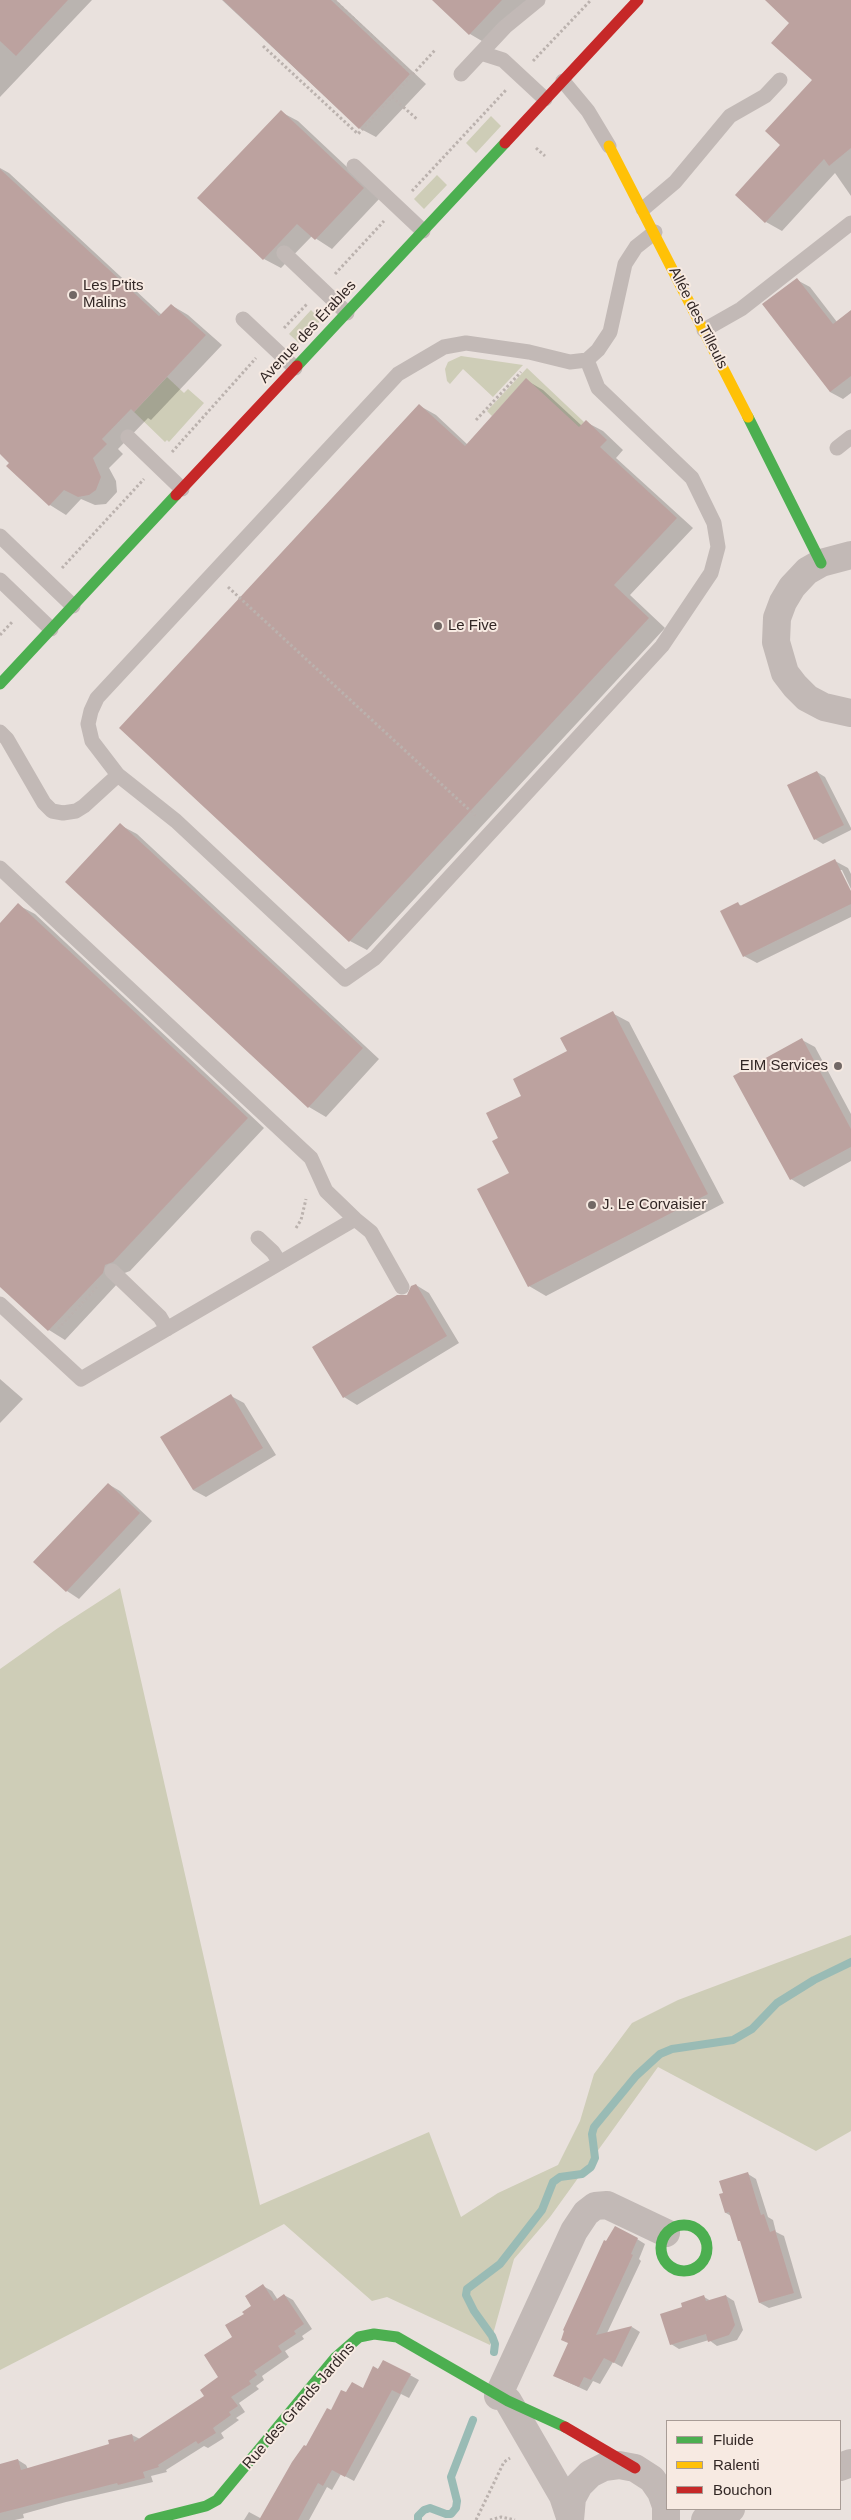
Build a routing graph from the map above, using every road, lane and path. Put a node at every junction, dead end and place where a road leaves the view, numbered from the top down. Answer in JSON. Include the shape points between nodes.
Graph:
{"nodes":[{"id":1,"x":334,"y":0,"type":"edge"},
{"id":2,"x":538,"y":0,"type":"edge"},
{"id":3,"x":591,"y":0,"type":"edge"},
{"id":4,"x":638,"y":0,"type":"edge"},
{"id":5,"x":263,"y":46,"type":"dead end"},
{"id":6,"x":436,"y":49,"type":"dead end"},
{"id":7,"x":481,"y":53,"type":"junction"},
{"id":8,"x":461,"y":74,"type":"dead end"},
{"id":9,"x":413,"y":75,"type":"junction"},
{"id":10,"x":520,"y":76,"type":"junction"},
{"id":11,"x":780,"y":80,"type":"dead end"},
{"id":12,"x":563,"y":81,"type":"junction"},
{"id":13,"x":392,"y":97,"type":"junction"},
{"id":14,"x":545,"y":99,"type":"junction"},
{"id":15,"x":418,"y":120,"type":"dead end"},
{"id":16,"x":609,"y":146,"type":"joint"},
{"id":17,"x":354,"y":166,"type":"dead end"},
{"id":18,"x":397,"y":207,"type":"junction"},
{"id":19,"x":643,"y":209,"type":"junction"},
{"id":20,"x":851,"y":223,"type":"edge"},
{"id":21,"x":423,"y":231,"type":"junction"},
{"id":22,"x":655,"y":232,"type":"junction"},
{"id":23,"x":284,"y":253,"type":"dead end"},
{"id":24,"x":322,"y":289,"type":"junction"},
{"id":25,"x":347,"y":313,"type":"junction"},
{"id":26,"x":243,"y":318,"type":"dead end"},
{"id":27,"x":704,"y":330,"type":"junction"},
{"id":28,"x":269,"y":344,"type":"junction"},
{"id":29,"x":529,"y":352,"type":"junction"},
{"id":30,"x":587,"y":360,"type":"junction"},
{"id":31,"x":295,"y":368,"type":"junction"},
{"id":32,"x":476,"y":420,"type":"dead end"},
{"id":33,"x":128,"y":437,"type":"dead end"},
{"id":34,"x":851,"y":437,"type":"edge"},
{"id":35,"x":836,"y":448,"type":"dead end"},
{"id":36,"x":157,"y":465,"type":"junction"},
{"id":37,"x":182,"y":489,"type":"junction"},
{"id":38,"x":0,"y":536,"type":"edge"},
{"id":39,"x":851,"y":556,"type":"edge"},
{"id":40,"x":821,"y":563,"type":"junction"},
{"id":41,"x":213,"y":573,"type":"junction"},
{"id":42,"x":0,"y":580,"type":"edge"},
{"id":43,"x":48,"y":583,"type":"junction"},
{"id":44,"x":27,"y":606,"type":"junction"},
{"id":45,"x":73,"y":606,"type":"junction"},
{"id":46,"x":51,"y":629,"type":"junction"},
{"id":47,"x":0,"y":635,"type":"edge"},
{"id":48,"x":0,"y":684,"type":"edge"},
{"id":49,"x":851,"y":713,"type":"edge"},
{"id":50,"x":0,"y":732,"type":"edge"},
{"id":51,"x":118,"y":776,"type":"junction"},
{"id":52,"x":492,"y":831,"type":"junction"},
{"id":53,"x":0,"y":868,"type":"edge"},
{"id":54,"x":354,"y":1219,"type":"junction"},
{"id":55,"x":258,"y":1238,"type":"dead end"},
{"id":56,"x":280,"y":1263,"type":"junction"},
{"id":57,"x":112,"y":1271,"type":"joint"},
{"id":58,"x":402,"y":1287,"type":"dead end"},
{"id":59,"x":0,"y":1304,"type":"edge"},
{"id":60,"x":167,"y":1329,"type":"junction"},
{"id":61,"x":44,"y":1344,"type":"junction"},
{"id":62,"x":666,"y":2234,"type":"junction"},
{"id":63,"x":503,"y":2398,"type":"junction"},
{"id":64,"x":534,"y":2443,"type":"junction"},
{"id":65,"x":651,"y":2477,"type":"edge"},
{"id":66,"x":729,"y":2510,"type":"edge"},
{"id":67,"x":187,"y":2516,"type":"edge"},
{"id":68,"x":570,"y":2517,"type":"edge"},
{"id":69,"x":150,"y":2520,"type":"edge"},
{"id":70,"x":476,"y":2520,"type":"edge"},
{"id":71,"x":490,"y":2520,"type":"edge"},
{"id":72,"x":516,"y":2520,"type":"edge"},
{"id":73,"x":666,"y":2520,"type":"edge"},
{"id":74,"x":705,"y":2520,"type":"edge"}],
"edges":[{"from":1,"to":9,"type":"path"},
{"from":2,"to":7,"type":"lane","via":[[505,27]]},
{"from":3,"to":10,"type":"path"},
{"from":4,"to":12,"type":"street","name":"Avenue des Érables"},
{"from":5,"to":13,"type":"path","via":[[358,134]]},
{"from":6,"to":9,"type":"path"},
{"from":7,"to":8,"type":"lane"},
{"from":7,"to":10,"type":"lane","via":[[503,60]]},
{"from":9,"to":13,"type":"path"},
{"from":10,"to":14,"type":"lane"},
{"from":10,"to":18,"type":"path"},
{"from":11,"to":19,"type":"lane","via":[[765,96],[730,116],[675,182]]},
{"from":12,"to":14,"type":"street","name":"Avenue des Érables"},
{"from":12,"to":16,"type":"lane","name":"Allée des Tilleuls","via":[[588,111]]},
{"from":13,"to":15,"type":"path"},
{"from":14,"to":21,"type":"street","name":"Avenue des Érables"},
{"from":16,"to":19,"type":"street","name":"Allée des Tilleuls"},
{"from":17,"to":18,"type":"lane"},
{"from":18,"to":21,"type":"lane"},
{"from":18,"to":24,"type":"path"},
{"from":19,"to":22,"type":"street","name":"Allée des Tilleuls"},
{"from":20,"to":27,"type":"lane","via":[[742,309]]},
{"from":21,"to":25,"type":"street","name":"Avenue des Érables"},
{"from":22,"to":27,"type":"street","name":"Allée des Tilleuls"},
{"from":22,"to":30,"type":"lane","via":[[636,247],[625,264],[610,332]]},
{"from":23,"to":24,"type":"lane"},
{"from":24,"to":25,"type":"lane"},
{"from":24,"to":28,"type":"path"},
{"from":25,"to":31,"type":"street","name":"Avenue des Érables"},
{"from":26,"to":28,"type":"lane"},
{"from":27,"to":40,"type":"street","name":"Allée des Tilleuls"},
{"from":28,"to":31,"type":"lane"},
{"from":28,"to":36,"type":"path","via":[[190,429],[176,449]]},
{"from":29,"to":30,"type":"lane","via":[[570,362]]},
{"from":29,"to":32,"type":"path","via":[[525,368]]},
{"from":29,"to":41,"type":"lane","via":[[466,343],[444,347],[398,374]]},
{"from":30,"to":52,"type":"lane","via":[[598,388],[692,478],[714,523],[718,547],[710,573],[662,646]]},
{"from":31,"to":37,"type":"street","name":"Avenue des Érables"},
{"from":33,"to":36,"type":"lane"},
{"from":34,"to":35,"type":"lane"},
{"from":36,"to":37,"type":"lane"},
{"from":36,"to":43,"type":"path"},
{"from":37,"to":45,"type":"street","name":"Avenue des Érables"},
{"from":38,"to":43,"type":"lane"},
{"from":39,"to":40,"type":"street"},
{"from":40,"to":49,"type":"street","via":[[792,587],[783,602],[777,618],[776,642],[779,657],[795,686],[807,698],[824,707]]},
{"from":41,"to":51,"type":"lane","via":[[97,698],[88,724],[92,741]]},
{"from":41,"to":52,"type":"path"},
{"from":42,"to":44,"type":"lane"},
{"from":43,"to":45,"type":"lane"},
{"from":44,"to":46,"type":"lane"},
{"from":44,"to":47,"type":"path"},
{"from":45,"to":46,"type":"street","name":"Avenue des Érables"},
{"from":46,"to":48,"type":"street","name":"Avenue des Érables"},
{"from":50,"to":51,"type":"lane","via":[[52,811],[76,811]]},
{"from":51,"to":52,"type":"lane","via":[[176,821],[346,979],[375,958]]},
{"from":53,"to":54,"type":"lane","via":[[311,1158],[326,1191]]},
{"from":54,"to":56,"type":"lane"},
{"from":54,"to":58,"type":"lane","via":[[371,1232]]},
{"from":55,"to":56,"type":"lane"},
{"from":56,"to":60,"type":"lane"},
{"from":57,"to":60,"type":"lane","via":[[160,1317]]},
{"from":57,"to":61,"type":"path"},
{"from":59,"to":61,"type":"lane"},
{"from":60,"to":61,"type":"lane","via":[[82,1379]]},
{"from":62,"to":62,"type":"street","via":[[661,2252],[671,2268],[690,2271],[705,2259],[706,2240],[700,2232],[683,2225]]},
{"from":62,"to":63,"type":"street","via":[[607,2205],[595,2206],[586,2213],[574,2231]]},
{"from":63,"to":64,"type":"street","name":"Rue des Grands Jardins"},
{"from":63,"to":65,"type":"street","name":"Rue des Grands Jardins","via":[[574,2431]]},
{"from":63,"to":67,"type":"street","name":"Rue des Grands Jardins","via":[[397,2337],[374,2334],[359,2337],[335,2358],[217,2500]]},
{"from":64,"to":68,"type":"street","name":"Rue des Grands Jardins","via":[[563,2496]]},
{"from":64,"to":70,"type":"path","via":[[504,2462]]},
{"from":65,"to":68,"type":"street","via":[[620,2465],[604,2467],[579,2485],[572,2498]]},
{"from":65,"to":73,"type":"street","via":[[662,2492]]},
{"from":66,"to":74,"type":"street"},
{"from":67,"to":69,"type":"street","name":"Rue des Grands Jardins"},
{"from":71,"to":72,"type":"path","via":[[501,2517]]}]}
